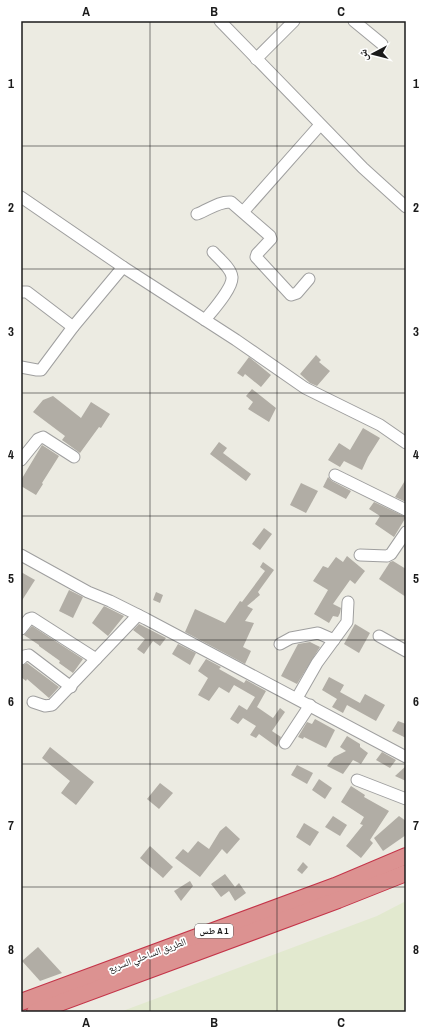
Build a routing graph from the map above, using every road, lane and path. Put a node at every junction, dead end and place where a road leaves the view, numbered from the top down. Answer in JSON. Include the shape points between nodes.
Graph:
{"nodes":[{"id":1,"x":220,"y":21,"type":"edge"},
{"id":2,"x":294,"y":21,"type":"edge"},
{"id":3,"x":354,"y":21,"type":"edge"},
{"id":4,"x":382,"y":44,"type":"dead end"},
{"id":5,"x":256,"y":59,"type":"junction"},
{"id":6,"x":320,"y":125,"type":"junction"},
{"id":7,"x":21,"y":196,"type":"edge"},
{"id":8,"x":406,"y":207,"type":"edge"},
{"id":9,"x":243,"y":212,"type":"junction"},
{"id":10,"x":197,"y":214,"type":"dead end"},
{"id":11,"x":213,"y":252,"type":"dead end"},
{"id":12,"x":122,"y":267,"type":"junction"},
{"id":13,"x":308,"y":279,"type":"dead end"},
{"id":14,"x":21,"y":292,"type":"edge"},
{"id":15,"x":205,"y":320,"type":"junction"},
{"id":16,"x":72,"y":327,"type":"junction"},
{"id":17,"x":21,"y":367,"type":"edge"},
{"id":18,"x":406,"y":443,"type":"edge"},
{"id":19,"x":74,"y":457,"type":"dead end"},
{"id":20,"x":21,"y":460,"type":"edge"},
{"id":21,"x":335,"y":475,"type":"dead end"},
{"id":22,"x":406,"y":510,"type":"edge"},
{"id":23,"x":406,"y":532,"type":"edge"},
{"id":24,"x":21,"y":555,"type":"edge"},
{"id":25,"x":360,"y":555,"type":"dead end"},
{"id":26,"x":348,"y":602,"type":"dead end"},
{"id":27,"x":138,"y":615,"type":"junction"},
{"id":28,"x":21,"y":629,"type":"edge"},
{"id":29,"x":379,"y":636,"type":"dead end"},
{"id":30,"x":334,"y":640,"type":"junction"},
{"id":31,"x":280,"y":644,"type":"dead end"},
{"id":32,"x":406,"y":651,"type":"edge"},
{"id":33,"x":21,"y":659,"type":"edge"},
{"id":34,"x":96,"y":660,"type":"junction"},
{"id":35,"x":71,"y":687,"type":"junction"},
{"id":36,"x":297,"y":698,"type":"junction"},
{"id":37,"x":33,"y":702,"type":"dead end"},
{"id":38,"x":310,"y":705,"type":"junction"},
{"id":39,"x":285,"y":743,"type":"dead end"},
{"id":40,"x":406,"y":757,"type":"edge"},
{"id":41,"x":358,"y":780,"type":"dead end"},
{"id":42,"x":406,"y":799,"type":"edge"},
{"id":43,"x":406,"y":856,"type":"edge"},
{"id":44,"x":406,"y":873,"type":"edge"},
{"id":45,"x":21,"y":1002,"type":"edge"},
{"id":46,"x":35,"y":1012,"type":"edge"}],
"edges":[{"from":1,"to":5,"type":"street"},
{"from":2,"to":5,"type":"street"},
{"from":3,"to":4,"type":"street"},
{"from":5,"to":6,"type":"street"},
{"from":6,"to":8,"type":"street"},
{"from":6,"to":9,"type":"street"},
{"from":7,"to":12,"type":"street"},
{"from":9,"to":10,"type":"street","via":[[228,201]]},
{"from":9,"to":13,"type":"street","via":[[270,236],[270,241],[256,254],[257,260],[291,295]]},
{"from":11,"to":15,"type":"street","via":[[229,270],[232,282]]},
{"from":12,"to":15,"type":"street"},
{"from":12,"to":16,"type":"street"},
{"from":14,"to":16,"type":"street","via":[[27,292]]},
{"from":15,"to":18,"type":"street","via":[[305,388],[380,425]]},
{"from":16,"to":17,"type":"street","via":[[41,370]]},
{"from":19,"to":20,"type":"street","via":[[43,437],[38,439]]},
{"from":21,"to":22,"type":"street"},
{"from":23,"to":25,"type":"street","via":[[391,554]]},
{"from":24,"to":27,"type":"street","via":[[88,592]]},
{"from":26,"to":30,"type":"street","via":[[347,622]]},
{"from":27,"to":34,"type":"street"},
{"from":27,"to":36,"type":"street"},
{"from":28,"to":34,"type":"street","via":[[28,619],[32,618]]},
{"from":29,"to":32,"type":"street"},
{"from":30,"to":31,"type":"street","via":[[318,633],[291,638]]},
{"from":30,"to":36,"type":"street"},
{"from":33,"to":35,"type":"street","via":[[29,655]]},
{"from":34,"to":35,"type":"street"},
{"from":35,"to":37,"type":"street","via":[[52,705],[45,706]]},
{"from":36,"to":38,"type":"street"},
{"from":38,"to":39,"type":"street"},
{"from":38,"to":40,"type":"street"},
{"from":41,"to":42,"type":"street"},
{"from":43,"to":45,"type":"highway","name":"الطريق الساحلي السريع","number":"طس A 1","via":[[335,886]]},
{"from":44,"to":46,"type":"highway","name":"الطريق الساحلي السريع","number":"طس A 1"}]}
